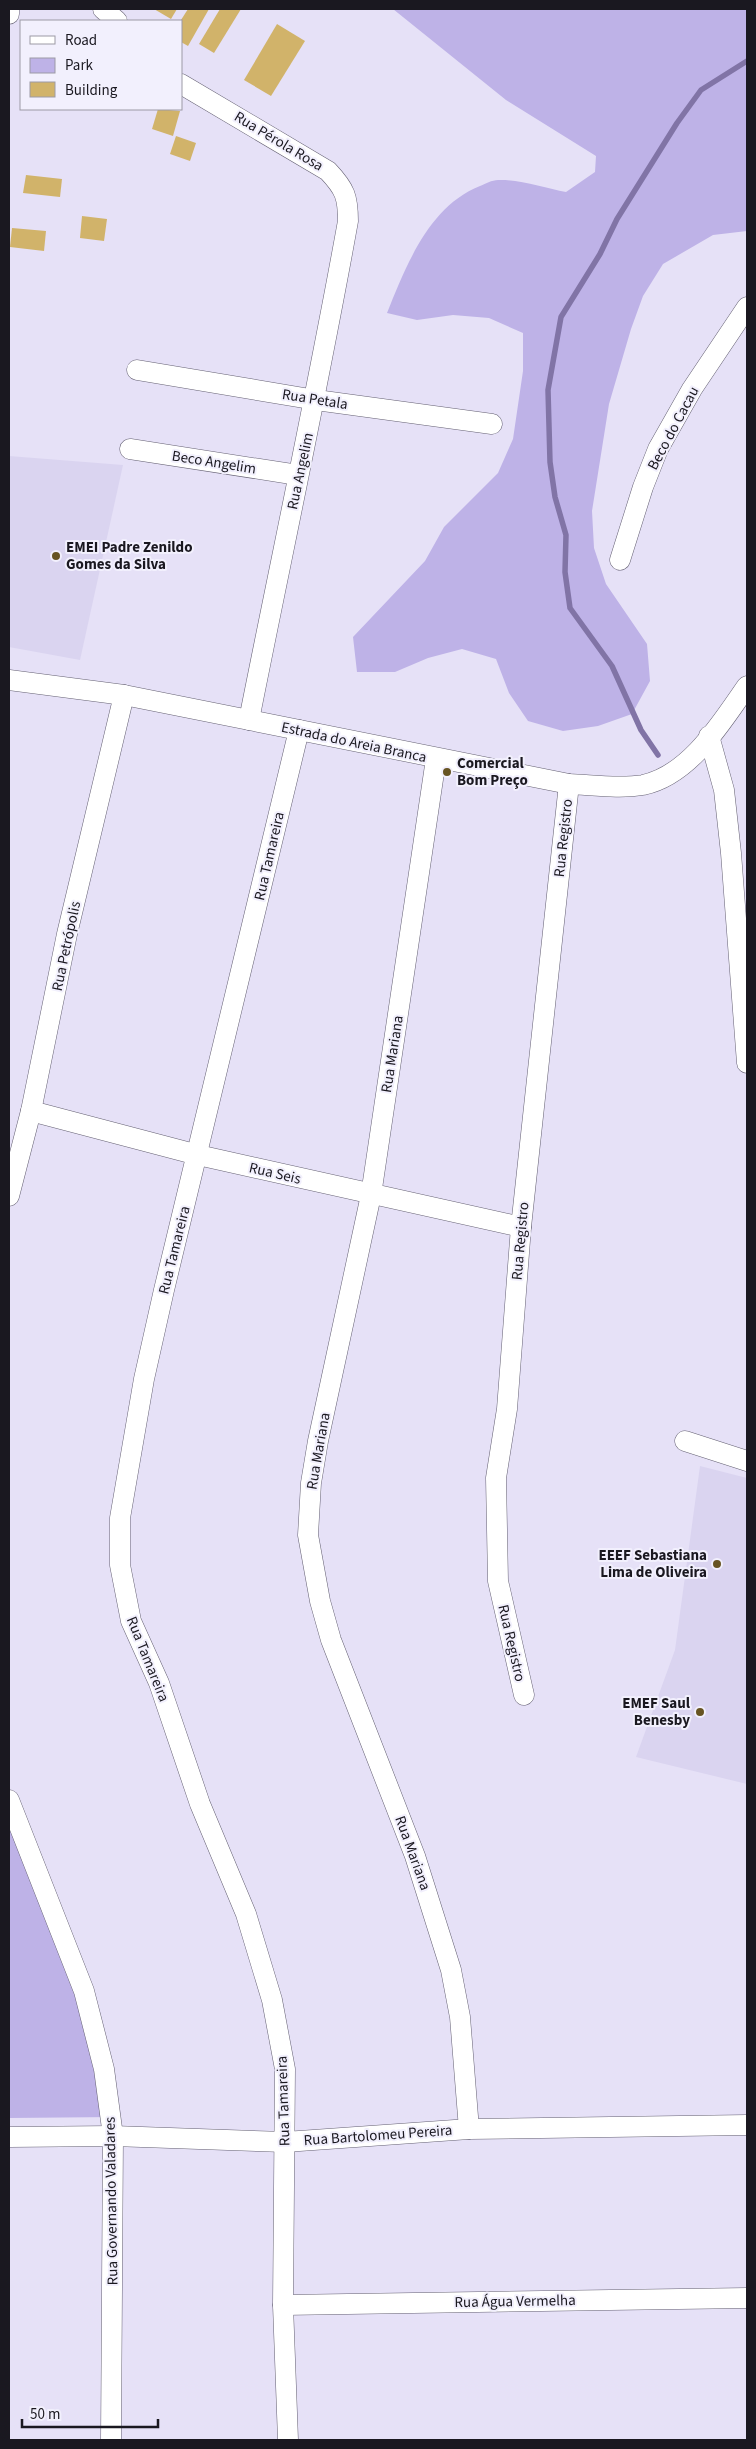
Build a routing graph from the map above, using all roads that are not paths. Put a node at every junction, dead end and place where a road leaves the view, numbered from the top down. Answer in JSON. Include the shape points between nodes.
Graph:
{"nodes":[{"id":1,"x":9,"y":9,"type":"edge"},
{"id":2,"x":103,"y":9,"type":"edge"},
{"id":3,"x":9,"y":14,"type":"edge"},
{"id":4,"x":116,"y":20,"type":"edge"},
{"id":5,"x":182,"y":85,"type":"edge"},
{"id":6,"x":348,"y":221,"type":"joint"},
{"id":7,"x":747,"y":307,"type":"edge"},
{"id":8,"x":137,"y":370,"type":"dead end"},
{"id":9,"x":316,"y":400,"type":"junction"},
{"id":10,"x":492,"y":424,"type":"dead end"},
{"id":11,"x":130,"y":449,"type":"dead end"},
{"id":12,"x":298,"y":475,"type":"junction"},
{"id":13,"x":620,"y":560,"type":"dead end"},
{"id":14,"x":9,"y":680,"type":"edge"},
{"id":15,"x":747,"y":686,"type":"edge"},
{"id":16,"x":124,"y":695,"type":"junction"},
{"id":17,"x":249,"y":720,"type":"junction"},
{"id":18,"x":299,"y":730,"type":"junction"},
{"id":19,"x":709,"y":736,"type":"junction"},
{"id":20,"x":436,"y":759,"type":"junction"},
{"id":21,"x":569,"y":784,"type":"junction"},
{"id":22,"x":747,"y":1063,"type":"edge"},
{"id":23,"x":31,"y":1111,"type":"junction"},
{"id":24,"x":198,"y":1155,"type":"junction"},
{"id":25,"x":371,"y":1195,"type":"junction"},
{"id":26,"x":9,"y":1196,"type":"edge"},
{"id":27,"x":521,"y":1227,"type":"junction"},
{"id":28,"x":685,"y":1441,"type":"dead end"},
{"id":29,"x":747,"y":1461,"type":"edge"},
{"id":30,"x":524,"y":1695,"type":"dead end"},
{"id":31,"x":9,"y":1800,"type":"edge"},
{"id":32,"x":747,"y":2125,"type":"edge"},
{"id":33,"x":469,"y":2129,"type":"junction"},
{"id":34,"x":113,"y":2136,"type":"junction"},
{"id":35,"x":9,"y":2137,"type":"edge"},
{"id":36,"x":285,"y":2142,"type":"junction"},
{"id":37,"x":747,"y":2298,"type":"edge"},
{"id":38,"x":283,"y":2305,"type":"junction"},
{"id":39,"x":111,"y":2440,"type":"edge"},
{"id":40,"x":288,"y":2440,"type":"edge"}],
"edges":[{"from":1,"to":3,"type":"street"},
{"from":2,"to":4,"type":"street"},
{"from":5,"to":6,"type":"street","name":"Rua Pérola Rosa","via":[[328,171],[345,191]]},
{"from":6,"to":9,"type":"street","name":"Rua Angelim"},
{"from":7,"to":13,"type":"street","name":"Beco do Cacau","via":[[692,389],[658,449]]},
{"from":8,"to":9,"type":"street","name":"Rua Petala"},
{"from":9,"to":10,"type":"street","name":"Rua Petala"},
{"from":9,"to":12,"type":"street","name":"Rua Angelim"},
{"from":11,"to":12,"type":"street","name":"Beco Angelim"},
{"from":12,"to":17,"type":"street","name":"Rua Angelim"},
{"from":14,"to":16,"type":"street","name":"Estrada do Areia Branca"},
{"from":15,"to":19,"type":"street","name":"Estrada do Areia Branca"},
{"from":16,"to":17,"type":"street","name":"Estrada do Areia Branca"},
{"from":16,"to":23,"type":"street","name":"Rua Petrópolis","via":[[67,934]]},
{"from":17,"to":18,"type":"street","name":"Estrada do Areia Branca"},
{"from":18,"to":20,"type":"street","name":"Estrada do Areia Branca"},
{"from":18,"to":24,"type":"street","name":"Rua Tamareira"},
{"from":19,"to":21,"type":"street","name":"Estrada do Areia Branca","via":[[686,763],[650,783],[632,786]]},
{"from":19,"to":22,"type":"street","via":[[725,799],[732,853]]},
{"from":20,"to":21,"type":"street","name":"Estrada do Areia Branca"},
{"from":20,"to":25,"type":"street","name":"Rua Mariana"},
{"from":21,"to":27,"type":"street","name":"Rua Registro"},
{"from":23,"to":24,"type":"street","name":"Rua Seis"},
{"from":23,"to":26,"type":"street","name":"Rua Petrópolis"},
{"from":24,"to":25,"type":"street","name":"Rua Seis"},
{"from":24,"to":36,"type":"street","name":"Rua Tamareira","via":[[142,1388],[120,1518],[120,1565],[131,1621],[159,1683],[200,1804],[246,1914],[272,2000],[285,2068]]},
{"from":25,"to":27,"type":"street","name":"Rua Seis"},
{"from":25,"to":33,"type":"street","name":"Rua Mariana","via":[[318,1440],[311,1482],[308,1535],[331,1640],[415,1856],[451,1970],[460,2016]]},
{"from":27,"to":30,"type":"street","name":"Rua Registro","via":[[506,1409],[496,1478],[496,1549],[498,1581]]},
{"from":28,"to":29,"type":"street"},
{"from":31,"to":34,"type":"street","name":"Rua Governando Valadares","via":[[84,1991],[104,2069]]},
{"from":32,"to":33,"type":"street","name":"Rua Bartolomeu Pereira"},
{"from":33,"to":36,"type":"street","name":"Rua Bartolomeu Pereira"},
{"from":34,"to":35,"type":"street","name":"Rua Bartolomeu Pereira"},
{"from":34,"to":36,"type":"street","name":"Rua Bartolomeu Pereira"},
{"from":34,"to":39,"type":"street","name":"Rua Governando Valadares"},
{"from":36,"to":38,"type":"street","name":"Rua Tamareira"},
{"from":37,"to":38,"type":"street","name":"Rua Água Vermelha"},
{"from":38,"to":40,"type":"street","name":"Rua Tamareira"}]}
